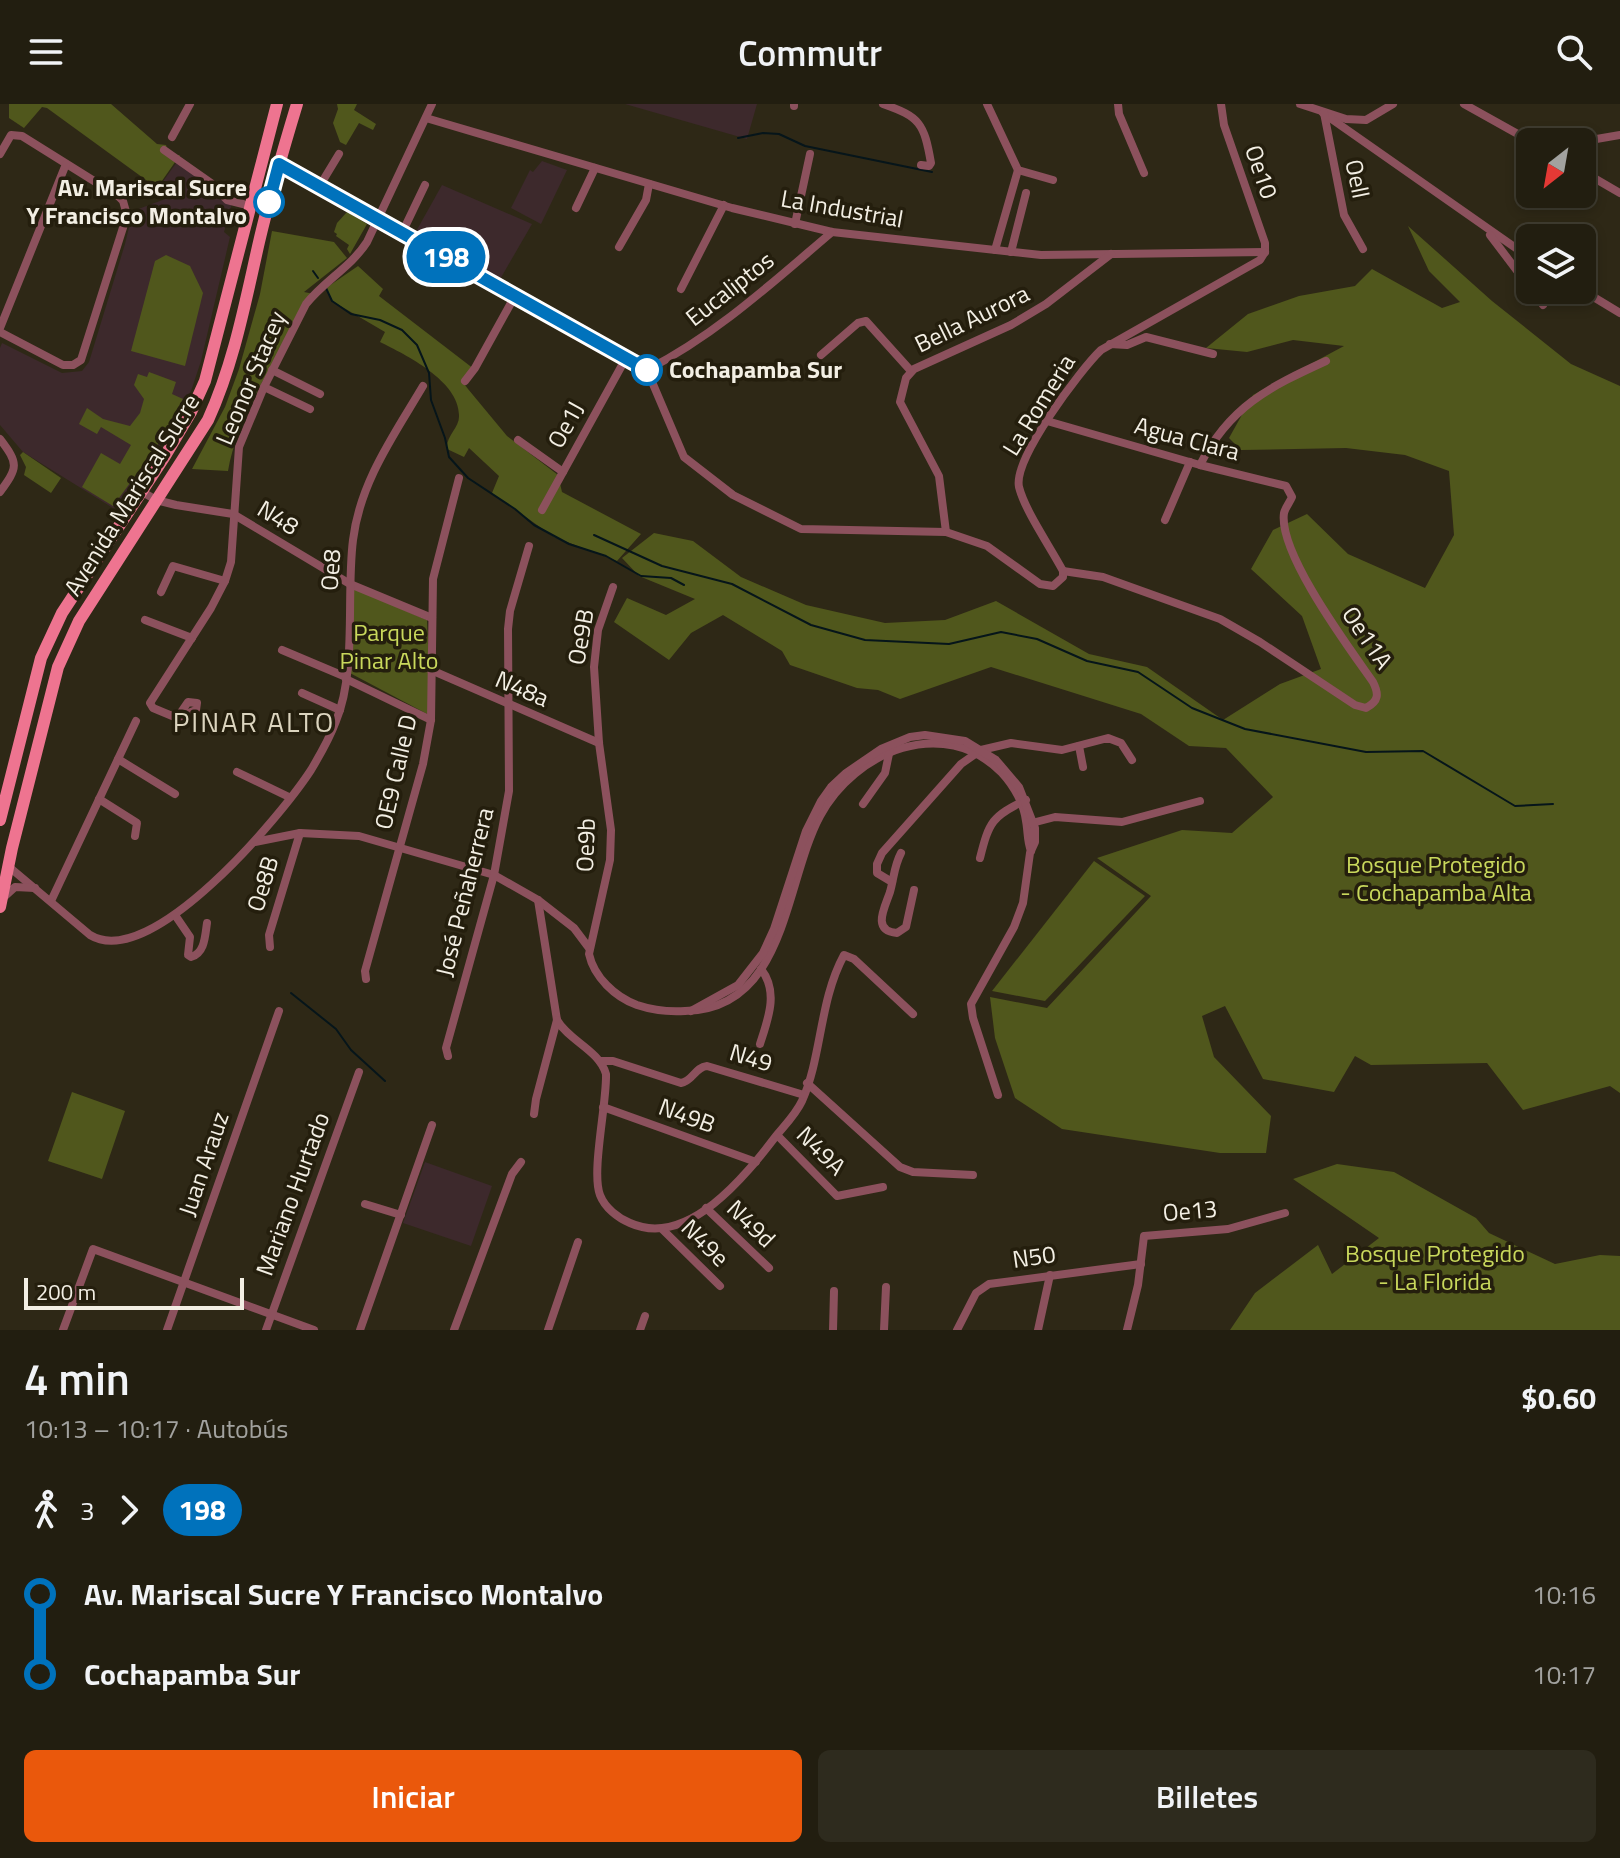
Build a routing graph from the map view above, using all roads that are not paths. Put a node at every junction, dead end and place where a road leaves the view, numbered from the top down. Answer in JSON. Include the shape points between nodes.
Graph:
{"nodes":[{"id":1,"x":190,"y":104,"type":"edge"},
{"id":2,"x":277,"y":104,"type":"edge"},
{"id":3,"x":297,"y":104,"type":"edge"},
{"id":4,"x":432,"y":104,"type":"edge"},
{"id":5,"x":883,"y":104,"type":"edge"},
{"id":6,"x":911,"y":104,"type":"edge"},
{"id":7,"x":987,"y":104,"type":"edge"},
{"id":8,"x":1118,"y":104,"type":"edge"},
{"id":9,"x":1221,"y":104,"type":"edge"},
{"id":10,"x":1300,"y":104,"type":"edge"},
{"id":11,"x":1393,"y":104,"type":"edge"},
{"id":12,"x":1464,"y":104,"type":"edge"},
{"id":13,"x":1323,"y":113,"type":"junction"},
{"id":14,"x":913,"y":115,"type":"junction"},
{"id":15,"x":426,"y":118,"type":"junction"},
{"id":16,"x":1366,"y":120,"type":"junction"},
{"id":17,"x":1516,"y":133,"type":"edge"},
{"id":18,"x":1620,"y":135,"type":"edge"},
{"id":19,"x":172,"y":137,"type":"dead end"},
{"id":20,"x":1360,"y":139,"type":"junction"},
{"id":21,"x":1596,"y":139,"type":"edge"},
{"id":22,"x":164,"y":150,"type":"dead end"},
{"id":23,"x":0,"y":154,"type":"edge"},
{"id":24,"x":339,"y":154,"type":"dead end"},
{"id":25,"x":810,"y":154,"type":"dead end"},
{"id":26,"x":66,"y":164,"type":"junction"},
{"id":27,"x":279,"y":164,"type":"junction"},
{"id":28,"x":921,"y":165,"type":"dead end"},
{"id":29,"x":595,"y":168,"type":"junction"},
{"id":30,"x":1018,"y":170,"type":"junction"},
{"id":31,"x":1144,"y":173,"type":"dead end"},
{"id":32,"x":1596,"y":179,"type":"edge"},
{"id":33,"x":1053,"y":180,"type":"dead end"},
{"id":34,"x":649,"y":184,"type":"junction"},
{"id":35,"x":425,"y":185,"type":"dead end"},
{"id":36,"x":319,"y":187,"type":"junction"},
{"id":37,"x":1026,"y":193,"type":"dead end"},
{"id":38,"x":1620,"y":193,"type":"edge"},
{"id":39,"x":243,"y":204,"type":"dead end"},
{"id":40,"x":724,"y":205,"type":"junction"},
{"id":41,"x":576,"y":208,"type":"dead end"},
{"id":42,"x":377,"y":221,"type":"junction"},
{"id":43,"x":795,"y":224,"type":"junction"},
{"id":44,"x":1485,"y":228,"type":"junction"},
{"id":45,"x":832,"y":232,"type":"junction"},
{"id":46,"x":402,"y":233,"type":"junction"},
{"id":47,"x":619,"y":247,"type":"dead end"},
{"id":48,"x":1363,"y":249,"type":"dead end"},
{"id":49,"x":1516,"y":249,"type":"edge"},
{"id":50,"x":995,"y":250,"type":"junction"},
{"id":51,"x":1011,"y":252,"type":"junction"},
{"id":52,"x":1265,"y":252,"type":"junction"},
{"id":53,"x":1111,"y":254,"type":"junction"},
{"id":54,"x":1516,"y":269,"type":"edge"},
{"id":55,"x":681,"y":289,"type":"dead end"},
{"id":56,"x":516,"y":294,"type":"junction"},
{"id":57,"x":1596,"y":298,"type":"edge"},
{"id":58,"x":1620,"y":313,"type":"edge"},
{"id":59,"x":0,"y":330,"type":"edge"},
{"id":60,"x":1109,"y":344,"type":"junction"},
{"id":61,"x":1213,"y":354,"type":"dead end"},
{"id":62,"x":821,"y":355,"type":"dead end"},
{"id":63,"x":626,"y":358,"type":"junction"},
{"id":64,"x":1326,"y":361,"type":"dead end"},
{"id":65,"x":272,"y":370,"type":"junction"},
{"id":66,"x":647,"y":370,"type":"junction"},
{"id":67,"x":911,"y":371,"type":"junction"},
{"id":68,"x":465,"y":381,"type":"dead end"},
{"id":69,"x":423,"y":386,"type":"dead end"},
{"id":70,"x":264,"y":387,"type":"junction"},
{"id":71,"x":320,"y":394,"type":"dead end"},
{"id":72,"x":310,"y":409,"type":"dead end"},
{"id":73,"x":1047,"y":421,"type":"junction"},
{"id":74,"x":0,"y":439,"type":"edge"},
{"id":75,"x":518,"y":440,"type":"dead end"},
{"id":76,"x":1195,"y":463,"type":"junction"},
{"id":77,"x":563,"y":472,"type":"junction"},
{"id":78,"x":459,"y":478,"type":"dead end"},
{"id":79,"x":141,"y":491,"type":"junction"},
{"id":80,"x":0,"y":492,"type":"edge"},
{"id":81,"x":156,"y":500,"type":"junction"},
{"id":82,"x":542,"y":510,"type":"dead end"},
{"id":83,"x":1284,"y":513,"type":"joint"},
{"id":84,"x":233,"y":514,"type":"junction"},
{"id":85,"x":1165,"y":520,"type":"dead end"},
{"id":86,"x":946,"y":532,"type":"junction"},
{"id":87,"x":529,"y":546,"type":"dead end"},
{"id":88,"x":1063,"y":571,"type":"junction"},
{"id":89,"x":225,"y":581,"type":"junction"},
{"id":90,"x":350,"y":584,"type":"junction"},
{"id":91,"x":613,"y":587,"type":"dead end"},
{"id":92,"x":161,"y":592,"type":"dead end"},
{"id":93,"x":432,"y":618,"type":"junction"},
{"id":94,"x":145,"y":620,"type":"dead end"},
{"id":95,"x":192,"y":638,"type":"junction"},
{"id":96,"x":282,"y":650,"type":"dead end"},
{"id":97,"x":431,"y":670,"type":"junction"},
{"id":98,"x":346,"y":678,"type":"junction"},
{"id":99,"x":302,"y":693,"type":"dead end"},
{"id":100,"x":509,"y":706,"type":"junction"},
{"id":101,"x":340,"y":710,"type":"junction"},
{"id":102,"x":177,"y":718,"type":"dead end"},
{"id":103,"x":431,"y":720,"type":"junction"},
{"id":104,"x":136,"y":721,"type":"dead end"},
{"id":105,"x":599,"y":743,"type":"junction"},
{"id":106,"x":1079,"y":746,"type":"junction"},
{"id":107,"x":890,"y":748,"type":"junction"},
{"id":108,"x":978,"y":752,"type":"junction"},
{"id":109,"x":118,"y":759,"type":"junction"},
{"id":110,"x":1132,"y":760,"type":"dead end"},
{"id":111,"x":1083,"y":767,"type":"dead end"},
{"id":112,"x":237,"y":772,"type":"dead end"},
{"id":113,"x":11,"y":777,"type":"junction"},
{"id":114,"x":28,"y":782,"type":"junction"},
{"id":115,"x":175,"y":794,"type":"dead end"},
{"id":116,"x":289,"y":797,"type":"junction"},
{"id":117,"x":99,"y":799,"type":"junction"},
{"id":118,"x":1023,"y":801,"type":"junction"},
{"id":119,"x":1200,"y":801,"type":"dead end"},
{"id":120,"x":863,"y":804,"type":"dead end"},
{"id":121,"x":0,"y":820,"type":"edge"},
{"id":122,"x":1030,"y":824,"type":"junction"},
{"id":123,"x":300,"y":833,"type":"junction"},
{"id":124,"x":135,"y":836,"type":"dead end"},
{"id":125,"x":254,"y":842,"type":"junction"},
{"id":126,"x":398,"y":848,"type":"junction"},
{"id":127,"x":901,"y":853,"type":"dead end"},
{"id":128,"x":980,"y":858,"type":"dead end"},
{"id":129,"x":8,"y":866,"type":"junction"},
{"id":130,"x":494,"y":875,"type":"junction"},
{"id":131,"x":795,"y":877,"type":"junction"},
{"id":132,"x":892,"y":882,"type":"junction"},
{"id":133,"x":35,"y":888,"type":"junction"},
{"id":134,"x":914,"y":890,"type":"dead end"},
{"id":135,"x":1,"y":900,"type":"edge"},
{"id":136,"x":538,"y":900,"type":"junction"},
{"id":137,"x":51,"y":901,"type":"junction"},
{"id":138,"x":0,"y":907,"type":"edge"},
{"id":139,"x":175,"y":915,"type":"junction"},
{"id":140,"x":207,"y":923,"type":"dead end"},
{"id":141,"x":270,"y":947,"type":"dead end"},
{"id":142,"x":589,"y":948,"type":"junction"},
{"id":143,"x":761,"y":969,"type":"junction"},
{"id":144,"x":366,"y":979,"type":"dead end"},
{"id":145,"x":279,"y":1011,"type":"dead end"},
{"id":146,"x":691,"y":1011,"type":"junction"},
{"id":147,"x":913,"y":1014,"type":"dead end"},
{"id":148,"x":557,"y":1020,"type":"junction"},
{"id":149,"x":760,"y":1044,"type":"dead end"},
{"id":150,"x":448,"y":1056,"type":"dead end"},
{"id":151,"x":600,"y":1061,"type":"junction"},
{"id":152,"x":359,"y":1072,"type":"dead end"},
{"id":153,"x":807,"y":1083,"type":"junction"},
{"id":154,"x":804,"y":1095,"type":"junction"},
{"id":155,"x":998,"y":1095,"type":"dead end"},
{"id":156,"x":603,"y":1107,"type":"junction"},
{"id":157,"x":534,"y":1114,"type":"dead end"},
{"id":158,"x":432,"y":1125,"type":"dead end"},
{"id":159,"x":777,"y":1135,"type":"junction"},
{"id":160,"x":521,"y":1162,"type":"dead end"},
{"id":161,"x":756,"y":1162,"type":"junction"},
{"id":162,"x":973,"y":1175,"type":"dead end"},
{"id":163,"x":883,"y":1187,"type":"dead end"},
{"id":164,"x":365,"y":1204,"type":"dead end"},
{"id":165,"x":706,"y":1208,"type":"junction"},
{"id":166,"x":1285,"y":1213,"type":"dead end"},
{"id":167,"x":401,"y":1215,"type":"junction"},
{"id":168,"x":662,"y":1229,"type":"junction"},
{"id":169,"x":578,"y":1242,"type":"dead end"},
{"id":170,"x":1141,"y":1264,"type":"junction"},
{"id":171,"x":769,"y":1268,"type":"dead end"},
{"id":172,"x":1050,"y":1275,"type":"junction"},
{"id":173,"x":184,"y":1281,"type":"junction"},
{"id":174,"x":720,"y":1286,"type":"dead end"},
{"id":175,"x":886,"y":1287,"type":"dead end"},
{"id":176,"x":834,"y":1291,"type":"dead end"},
{"id":177,"x":271,"y":1314,"type":"junction"},
{"id":178,"x":645,"y":1316,"type":"dead end"},
{"id":179,"x":63,"y":1330,"type":"edge"},
{"id":180,"x":167,"y":1330,"type":"edge"},
{"id":181,"x":266,"y":1330,"type":"edge"},
{"id":182,"x":314,"y":1330,"type":"edge"},
{"id":183,"x":360,"y":1330,"type":"edge"},
{"id":184,"x":454,"y":1330,"type":"edge"},
{"id":185,"x":548,"y":1330,"type":"edge"},
{"id":186,"x":640,"y":1330,"type":"edge"},
{"id":187,"x":833,"y":1330,"type":"edge"},
{"id":188,"x":884,"y":1330,"type":"edge"},
{"id":189,"x":957,"y":1330,"type":"edge"},
{"id":190,"x":1038,"y":1330,"type":"edge"},
{"id":191,"x":1127,"y":1330,"type":"edge"}],
"edges":[{"from":1,"to":19,"type":"street"},
{"from":2,"to":79,"type":"main road","name":"Avenida Mariscal Sucre","via":[[205,381]]},
{"from":3,"to":27,"type":"main road","name":"Avenida Mariscal Sucre"},
{"from":4,"to":15,"type":"street","name":"Leonor Stacey"},
{"from":5,"to":14,"type":"street"},
{"from":6,"to":14,"type":"street"},
{"from":7,"to":30,"type":"street"},
{"from":8,"to":31,"type":"street"},
{"from":9,"to":52,"type":"street","name":"Oe10"},
{"from":10,"to":13,"type":"street"},
{"from":11,"to":16,"type":"street"},
{"from":12,"to":17,"type":"street"},
{"from":13,"to":16,"type":"street"},
{"from":13,"to":20,"type":"street"},
{"from":13,"to":48,"type":"street","name":"Oell","via":[[1344,215]]},
{"from":14,"to":28,"type":"street","via":[[930,155],[931,165]]},
{"from":15,"to":29,"type":"street","name":"La Industrial"},
{"from":15,"to":42,"type":"street","name":"Leonor Stacey"},
{"from":16,"to":20,"type":"street"},
{"from":18,"to":21,"type":"street"},
{"from":20,"to":44,"type":"street"},
{"from":22,"to":39,"type":"street","via":[[227,200]]},
{"from":23,"to":26,"type":"street","via":[[7,138],[22,136]]},
{"from":24,"to":36,"type":"street"},
{"from":25,"to":43,"type":"street"},
{"from":26,"to":59,"type":"street"},
{"from":26,"to":59,"type":"street","via":[[118,196],[127,215],[81,360],[63,365]]},
{"from":27,"to":36,"type":"street"},
{"from":27,"to":81,"type":"main road","name":"Avenida Mariscal Sucre","via":[[223,388]]},
{"from":29,"to":34,"type":"street","name":"La Industrial"},
{"from":29,"to":41,"type":"street"},
{"from":30,"to":33,"type":"street"},
{"from":30,"to":50,"type":"street"},
{"from":32,"to":38,"type":"street"},
{"from":34,"to":40,"type":"street","name":"La Industrial"},
{"from":34,"to":47,"type":"street"},
{"from":35,"to":46,"type":"street"},
{"from":36,"to":42,"type":"street"},
{"from":37,"to":51,"type":"street"},
{"from":40,"to":43,"type":"street","name":"La Industrial"},
{"from":40,"to":55,"type":"street"},
{"from":42,"to":46,"type":"street"},
{"from":42,"to":65,"type":"street","name":"Leonor Stacey","via":[[358,256],[306,304]]},
{"from":43,"to":45,"type":"street","name":"La Industrial"},
{"from":44,"to":49,"type":"street"},
{"from":44,"to":54,"type":"street"},
{"from":45,"to":50,"type":"street","name":"La Industrial"},
{"from":45,"to":66,"type":"street","name":"Eucaliptos","via":[[726,322]]},
{"from":46,"to":56,"type":"street"},
{"from":50,"to":51,"type":"street","name":"La Industrial"},
{"from":51,"to":53,"type":"street","name":"La Industrial"},
{"from":52,"to":53,"type":"street","name":"La Industrial"},
{"from":52,"to":60,"type":"street","name":"La Romeria","via":[[1260,260]]},
{"from":53,"to":67,"type":"street","name":"Bella Aurora","via":[[1011,325]]},
{"from":56,"to":63,"type":"street"},
{"from":56,"to":68,"type":"street"},
{"from":57,"to":58,"type":"street"},
{"from":60,"to":61,"type":"street","via":[[1127,345],[1146,337]]},
{"from":60,"to":73,"type":"street","name":"La Romeria","via":[[1084,368]]},
{"from":62,"to":67,"type":"street","via":[[866,321]]},
{"from":63,"to":66,"type":"street"},
{"from":63,"to":77,"type":"street","name":"Oe1J"},
{"from":64,"to":76,"type":"street","via":[[1253,398]]},
{"from":65,"to":70,"type":"street","name":"Leonor Stacey"},
{"from":65,"to":71,"type":"street"},
{"from":66,"to":86,"type":"street","via":[[684,457],[733,495],[801,529]]},
{"from":67,"to":86,"type":"street","name":"Bella Aurora","via":[[900,402],[939,476]]},
{"from":69,"to":90,"type":"street","name":"Oe8","via":[[360,501]]},
{"from":70,"to":72,"type":"street"},
{"from":70,"to":84,"type":"street","name":"Leonor Stacey","via":[[239,447]]},
{"from":73,"to":76,"type":"street","name":"Agua Clara"},
{"from":73,"to":88,"type":"street","name":"La Romeria","via":[[1023,459],[1019,485]]},
{"from":74,"to":80,"type":"street","via":[[15,465]]},
{"from":75,"to":77,"type":"street"},
{"from":76,"to":83,"type":"street","name":"Agua Clara","via":[[1286,486],[1292,497]]},
{"from":76,"to":85,"type":"street"},
{"from":77,"to":82,"type":"street","name":"Oe1J"},
{"from":78,"to":93,"type":"street","name":"OE9 Calle D","via":[[434,573]]},
{"from":79,"to":81,"type":"street","name":"N48"},
{"from":79,"to":113,"type":"main road","name":"Avenida Mariscal Sucre","via":[[62,613],[41,658]]},
{"from":81,"to":84,"type":"street","name":"N48"},
{"from":81,"to":114,"type":"main road","name":"Avenida Mariscal Sucre","via":[[79,621],[58,667]]},
{"from":83,"to":88,"type":"street","name":"Oe11A","via":[[1287,536],[1312,594],[1378,692],[1369,707],[1361,708],[1220,619],[1103,577]]},
{"from":84,"to":89,"type":"street","name":"Leonor Stacey"},
{"from":84,"to":90,"type":"street","name":"N48"},
{"from":86,"to":88,"type":"street","via":[[987,546],[1040,584],[1053,586]]},
{"from":87,"to":100,"type":"street","name":"José Peñaherrera","via":[[509,619]]},
{"from":89,"to":92,"type":"street","via":[[173,566]]},
{"from":89,"to":95,"type":"street","name":"Leonor Stacey"},
{"from":90,"to":93,"type":"street","name":"N48"},
{"from":90,"to":98,"type":"street","name":"Oe8"},
{"from":91,"to":105,"type":"street","name":"Oe9B","via":[[598,630],[594,667]]},
{"from":93,"to":97,"type":"street","name":"OE9 Calle D"},
{"from":94,"to":95,"type":"street"},
{"from":95,"to":102,"type":"street","name":"Leonor Stacey","via":[[150,703]]},
{"from":96,"to":98,"type":"street"},
{"from":97,"to":100,"type":"street","name":"N48a"},
{"from":97,"to":103,"type":"street","name":"OE9 Calle D"},
{"from":98,"to":101,"type":"street","name":"Oe8"},
{"from":98,"to":103,"type":"street"},
{"from":99,"to":101,"type":"street"},
{"from":100,"to":105,"type":"street","name":"N48a"},
{"from":100,"to":130,"type":"street","name":"José Peñaherrera","via":[[509,791]]},
{"from":101,"to":116,"type":"street","name":"Oe8","via":[[311,770]]},
{"from":103,"to":126,"type":"street","name":"OE9 Calle D"},
{"from":104,"to":109,"type":"street"},
{"from":105,"to":142,"type":"street","name":"Oe9b","via":[[610,860]]},
{"from":106,"to":108,"type":"street","via":[[1062,750],[1011,743]]},
{"from":106,"to":110,"type":"street","via":[[1114,739]]},
{"from":106,"to":111,"type":"street"},
{"from":107,"to":108,"type":"street","via":[[930,742]]},
{"from":107,"to":120,"type":"street","via":[[885,773]]},
{"from":107,"to":131,"type":"street","via":[[829,802]]},
{"from":108,"to":118,"type":"street"},
{"from":108,"to":132,"type":"street","via":[[961,764],[882,853],[877,873]]},
{"from":109,"to":115,"type":"street"},
{"from":109,"to":117,"type":"street"},
{"from":112,"to":116,"type":"street"},
{"from":113,"to":114,"type":"main road"},
{"from":113,"to":121,"type":"main road","name":"Avenida Mariscal Sucre"},
{"from":114,"to":129,"type":"main road","name":"Avenida Mariscal Sucre"},
{"from":116,"to":125,"type":"street","name":"Oe8"},
{"from":117,"to":124,"type":"street","via":[[137,823]]},
{"from":117,"to":137,"type":"street"},
{"from":118,"to":122,"type":"street"},
{"from":118,"to":128,"type":"street","via":[[996,816]]},
{"from":119,"to":122,"type":"street","via":[[1122,822],[1055,817]]},
{"from":122,"to":155,"type":"street","via":[[1023,903],[971,1004]]},
{"from":123,"to":125,"type":"street"},
{"from":123,"to":126,"type":"street","via":[[358,836]]},
{"from":123,"to":141,"type":"street","name":"Oe8B","via":[[269,935]]},
{"from":125,"to":139,"type":"street","name":"Oe8"},
{"from":126,"to":130,"type":"street"},
{"from":126,"to":144,"type":"street","name":"OE9 Calle D"},
{"from":127,"to":132,"type":"street"},
{"from":129,"to":133,"type":"street","name":"Oe8"},
{"from":129,"to":135,"type":"main road","name":"Avenida Mariscal Sucre"},
{"from":130,"to":136,"type":"street"},
{"from":130,"to":150,"type":"street","name":"José Peñaherrera"},
{"from":131,"to":143,"type":"street","via":[[781,930]]},
{"from":131,"to":146,"type":"street","via":[[769,942],[751,970],[731,990]]},
{"from":132,"to":134,"type":"street","via":[[881,920],[890,933],[906,927]]},
{"from":133,"to":135,"type":"street","via":[[14,887]]},
{"from":133,"to":137,"type":"street","name":"Oe8"},
{"from":135,"to":138,"type":"main road","name":"Avenida Mariscal Sucre"},
{"from":136,"to":142,"type":"street","via":[[574,928]]},
{"from":136,"to":148,"type":"street"},
{"from":137,"to":139,"type":"street","name":"Oe8","via":[[103,941],[131,939]]},
{"from":139,"to":140,"type":"street","via":[[190,937],[191,957],[199,954]]},
{"from":142,"to":146,"type":"street","via":[[599,975],[626,1000]]},
{"from":143,"to":146,"type":"street","via":[[722,1003]]},
{"from":143,"to":149,"type":"street","via":[[771,985],[771,1001]]},
{"from":145,"to":173,"type":"street","name":"Juan Arauz"},
{"from":147,"to":153,"type":"street","via":[[846,955],[827,998]]},
{"from":148,"to":151,"type":"street"},
{"from":148,"to":157,"type":"street"},
{"from":151,"to":154,"type":"street","name":"N49","via":[[681,1083],[707,1066]]},
{"from":151,"to":156,"type":"street","via":[[606,1074]]},
{"from":152,"to":177,"type":"street","name":"Mariano Hurtado"},
{"from":153,"to":154,"type":"street"},
{"from":153,"to":162,"type":"street","via":[[900,1167]]},
{"from":154,"to":159,"type":"street"},
{"from":156,"to":161,"type":"street","name":"N49B"},
{"from":156,"to":168,"type":"street","via":[[600,1196],[625,1221]]},
{"from":158,"to":167,"type":"street"},
{"from":159,"to":161,"type":"street"},
{"from":159,"to":163,"type":"street","name":"N49A","via":[[837,1196]]},
{"from":160,"to":184,"type":"street"},
{"from":161,"to":165,"type":"street"},
{"from":164,"to":167,"type":"street"},
{"from":165,"to":168,"type":"street"},
{"from":165,"to":171,"type":"street","name":"N49d"},
{"from":166,"to":170,"type":"street","name":"Oe13","via":[[1228,1229],[1146,1235]]},
{"from":167,"to":183,"type":"street"},
{"from":168,"to":174,"type":"street","name":"N49e"},
{"from":169,"to":185,"type":"street"},
{"from":170,"to":172,"type":"street","name":"N50"},
{"from":170,"to":191,"type":"street","name":"Oe13"},
{"from":172,"to":189,"type":"street","name":"N50","via":[[981,1289]]},
{"from":172,"to":190,"type":"street"},
{"from":173,"to":177,"type":"street"},
{"from":173,"to":179,"type":"street","via":[[93,1249]]},
{"from":173,"to":180,"type":"street","name":"Juan Arauz"},
{"from":175,"to":188,"type":"street"},
{"from":176,"to":187,"type":"street"},
{"from":177,"to":181,"type":"street","name":"Mariano Hurtado"},
{"from":177,"to":182,"type":"street"},
{"from":178,"to":186,"type":"street"}]}
